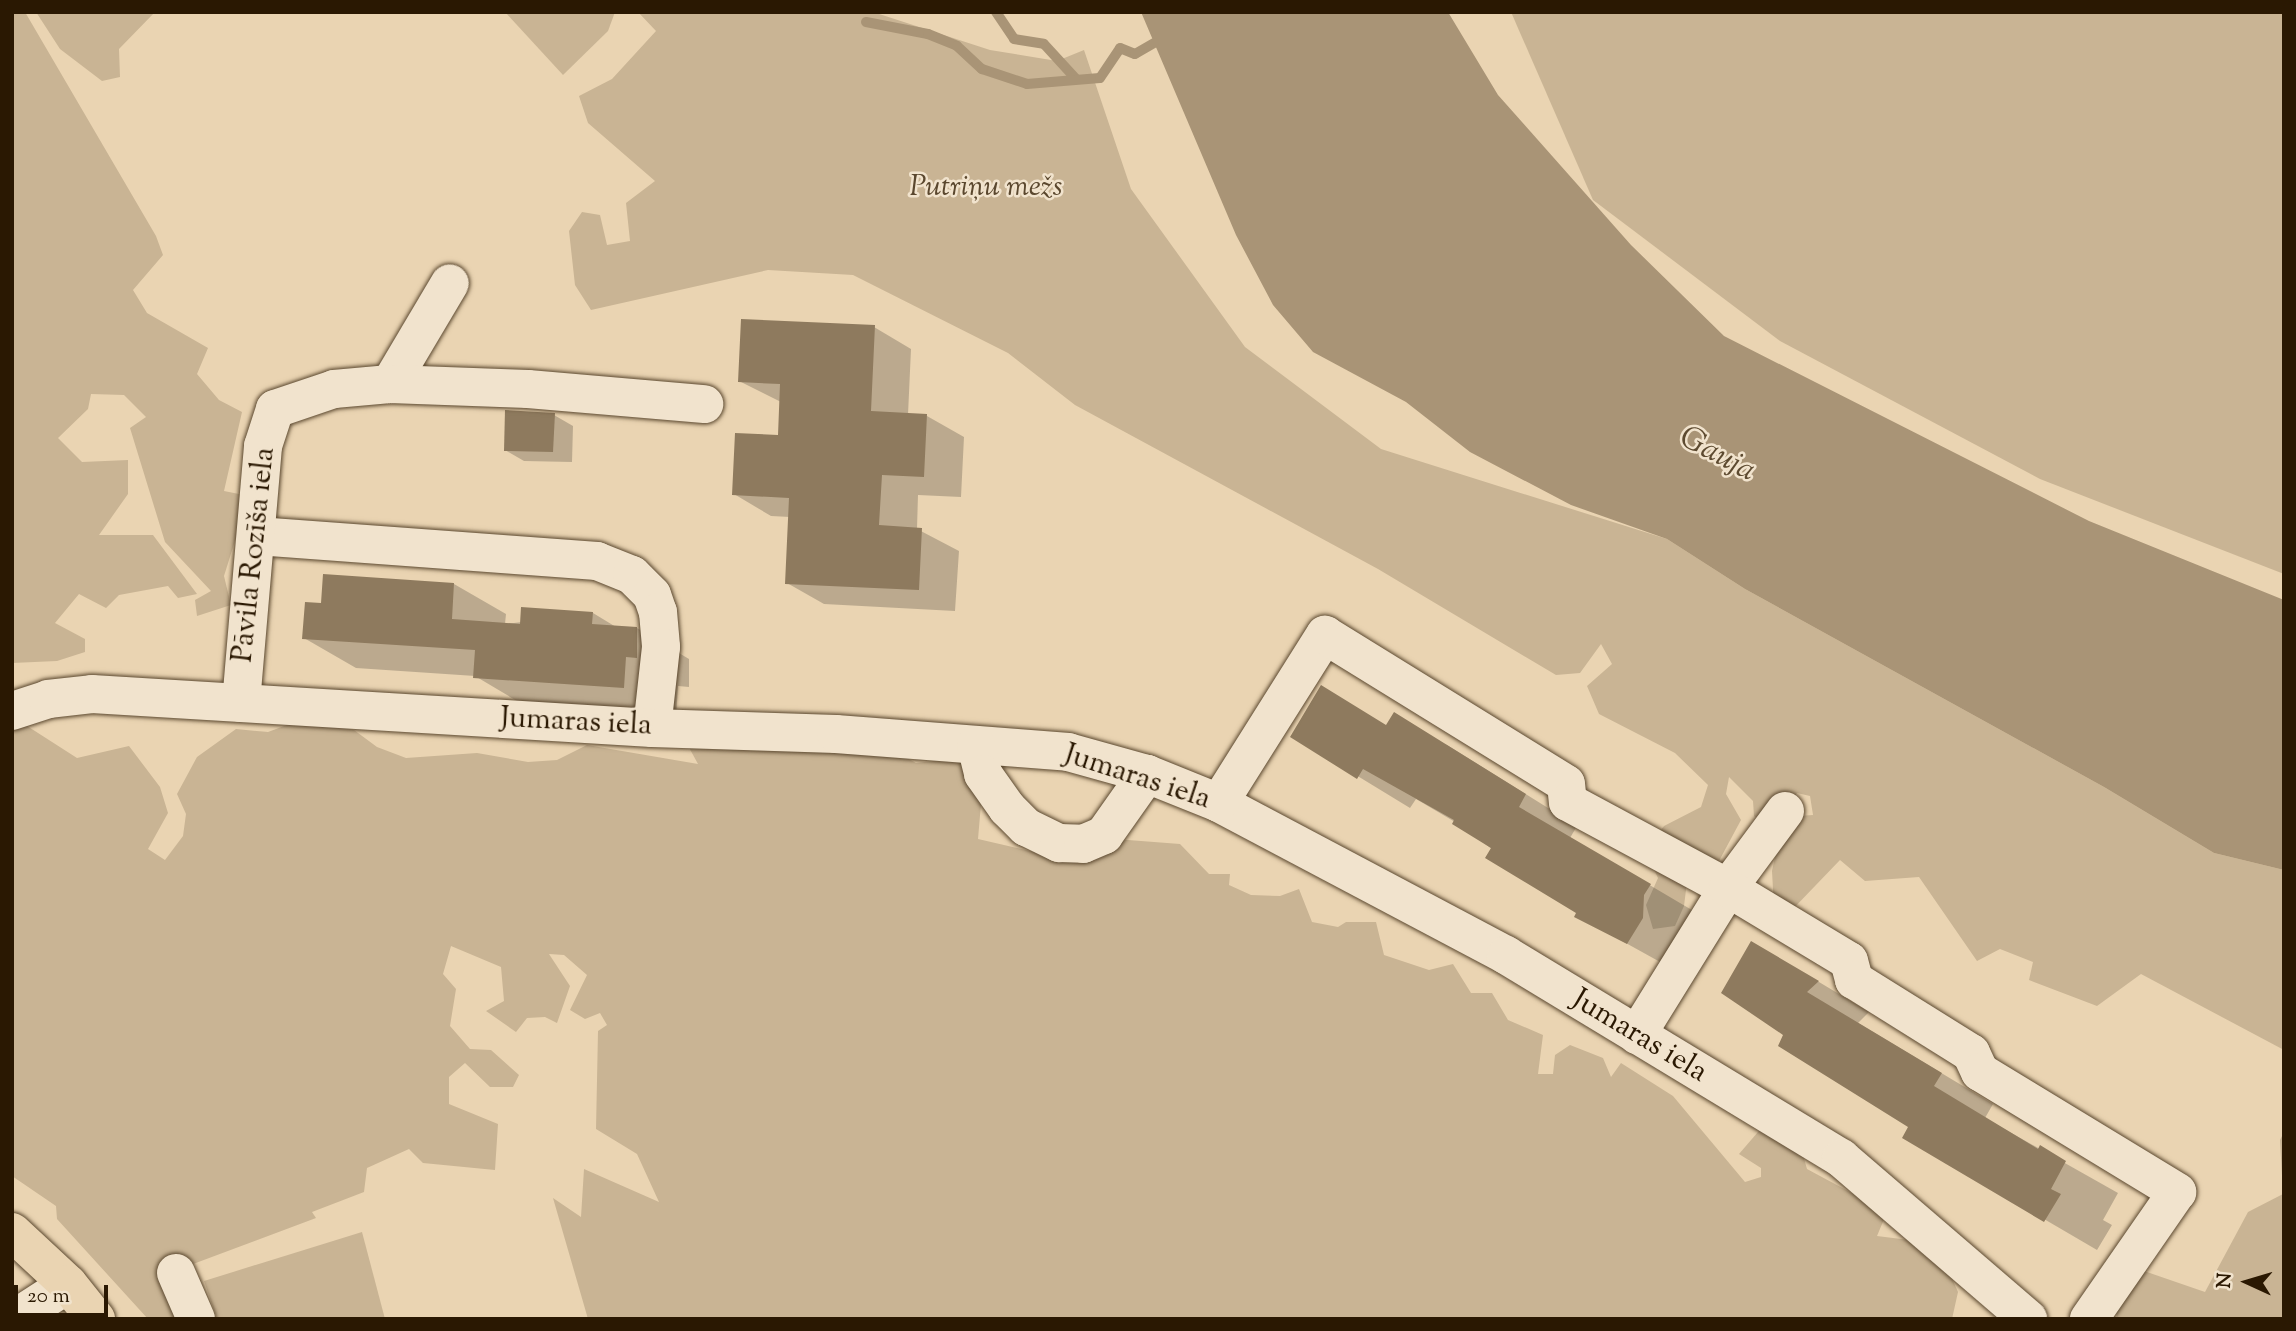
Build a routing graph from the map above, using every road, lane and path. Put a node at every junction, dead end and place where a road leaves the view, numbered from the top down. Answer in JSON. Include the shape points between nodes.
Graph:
{"nodes":[{"id":1,"x":450,"y":283,"type":"dead end"},
{"id":2,"x":390,"y":384,"type":"junction"},
{"id":3,"x":704,"y":404,"type":"dead end"},
{"id":4,"x":257,"y":536,"type":"junction"},
{"id":5,"x":241,"y":703,"type":"junction"},
{"id":6,"x":12,"y":711,"type":"edge"},
{"id":7,"x":652,"y":728,"type":"junction"},
{"id":8,"x":976,"y":745,"type":"junction"},
{"id":9,"x":1147,"y":774,"type":"junction"},
{"id":10,"x":1219,"y":803,"type":"junction"},
{"id":11,"x":1785,"y":811,"type":"dead end"},
{"id":12,"x":1728,"y":888,"type":"junction"},
{"id":13,"x":1637,"y":1035,"type":"junction"},
{"id":14,"x":12,"y":1232,"type":"edge"},
{"id":15,"x":176,"y":1273,"type":"dead end"},
{"id":16,"x":68,"y":1284,"type":"junction"},
{"id":17,"x":14,"y":1319,"type":"edge"},
{"id":18,"x":96,"y":1319,"type":"edge"},
{"id":19,"x":196,"y":1319,"type":"edge"},
{"id":20,"x":2028,"y":1319,"type":"edge"},
{"id":21,"x":2089,"y":1319,"type":"edge"}],
"edges":[{"from":1,"to":2,"type":"street"},
{"from":2,"to":3,"type":"street","via":[[528,389]]},
{"from":2,"to":4,"type":"street","name":"Pāvila Rozīša iela","via":[[334,389],[275,409],[263,446]]},
{"from":4,"to":5,"type":"street","name":"Pāvila Rozīša iela"},
{"from":4,"to":7,"type":"street","via":[[597,561],[632,575],[652,595],[658,612],[661,647]]},
{"from":5,"to":6,"type":"street","name":"Jumaras iela","via":[[92,694],[48,699]]},
{"from":5,"to":7,"type":"street","name":"Jumaras iela"},
{"from":7,"to":8,"type":"street","name":"Jumaras iela"},
{"from":8,"to":9,"type":"street","name":"Jumaras iela","via":[[1068,751]]},
{"from":8,"to":9,"type":"street","via":[[983,774],[1007,808],[1026,827],[1059,843],[1083,844],[1104,835]]},
{"from":9,"to":10,"type":"street","name":"Jumaras iela"},
{"from":10,"to":12,"type":"street","via":[[1325,635],[1566,784],[1568,803]]},
{"from":10,"to":13,"type":"street","name":"Jumaras iela","via":[[1506,955]]},
{"from":11,"to":12,"type":"street"},
{"from":12,"to":13,"type":"street"},
{"from":12,"to":21,"type":"street","via":[[1849,961],[1854,980],[1971,1053],[1980,1072],[2177,1192]]},
{"from":13,"to":20,"type":"street","name":"Jumaras iela","via":[[1841,1158]]},
{"from":14,"to":16,"type":"main road"},
{"from":15,"to":19,"type":"street"},
{"from":16,"to":17,"type":"street"},
{"from":16,"to":18,"type":"main road"}]}
